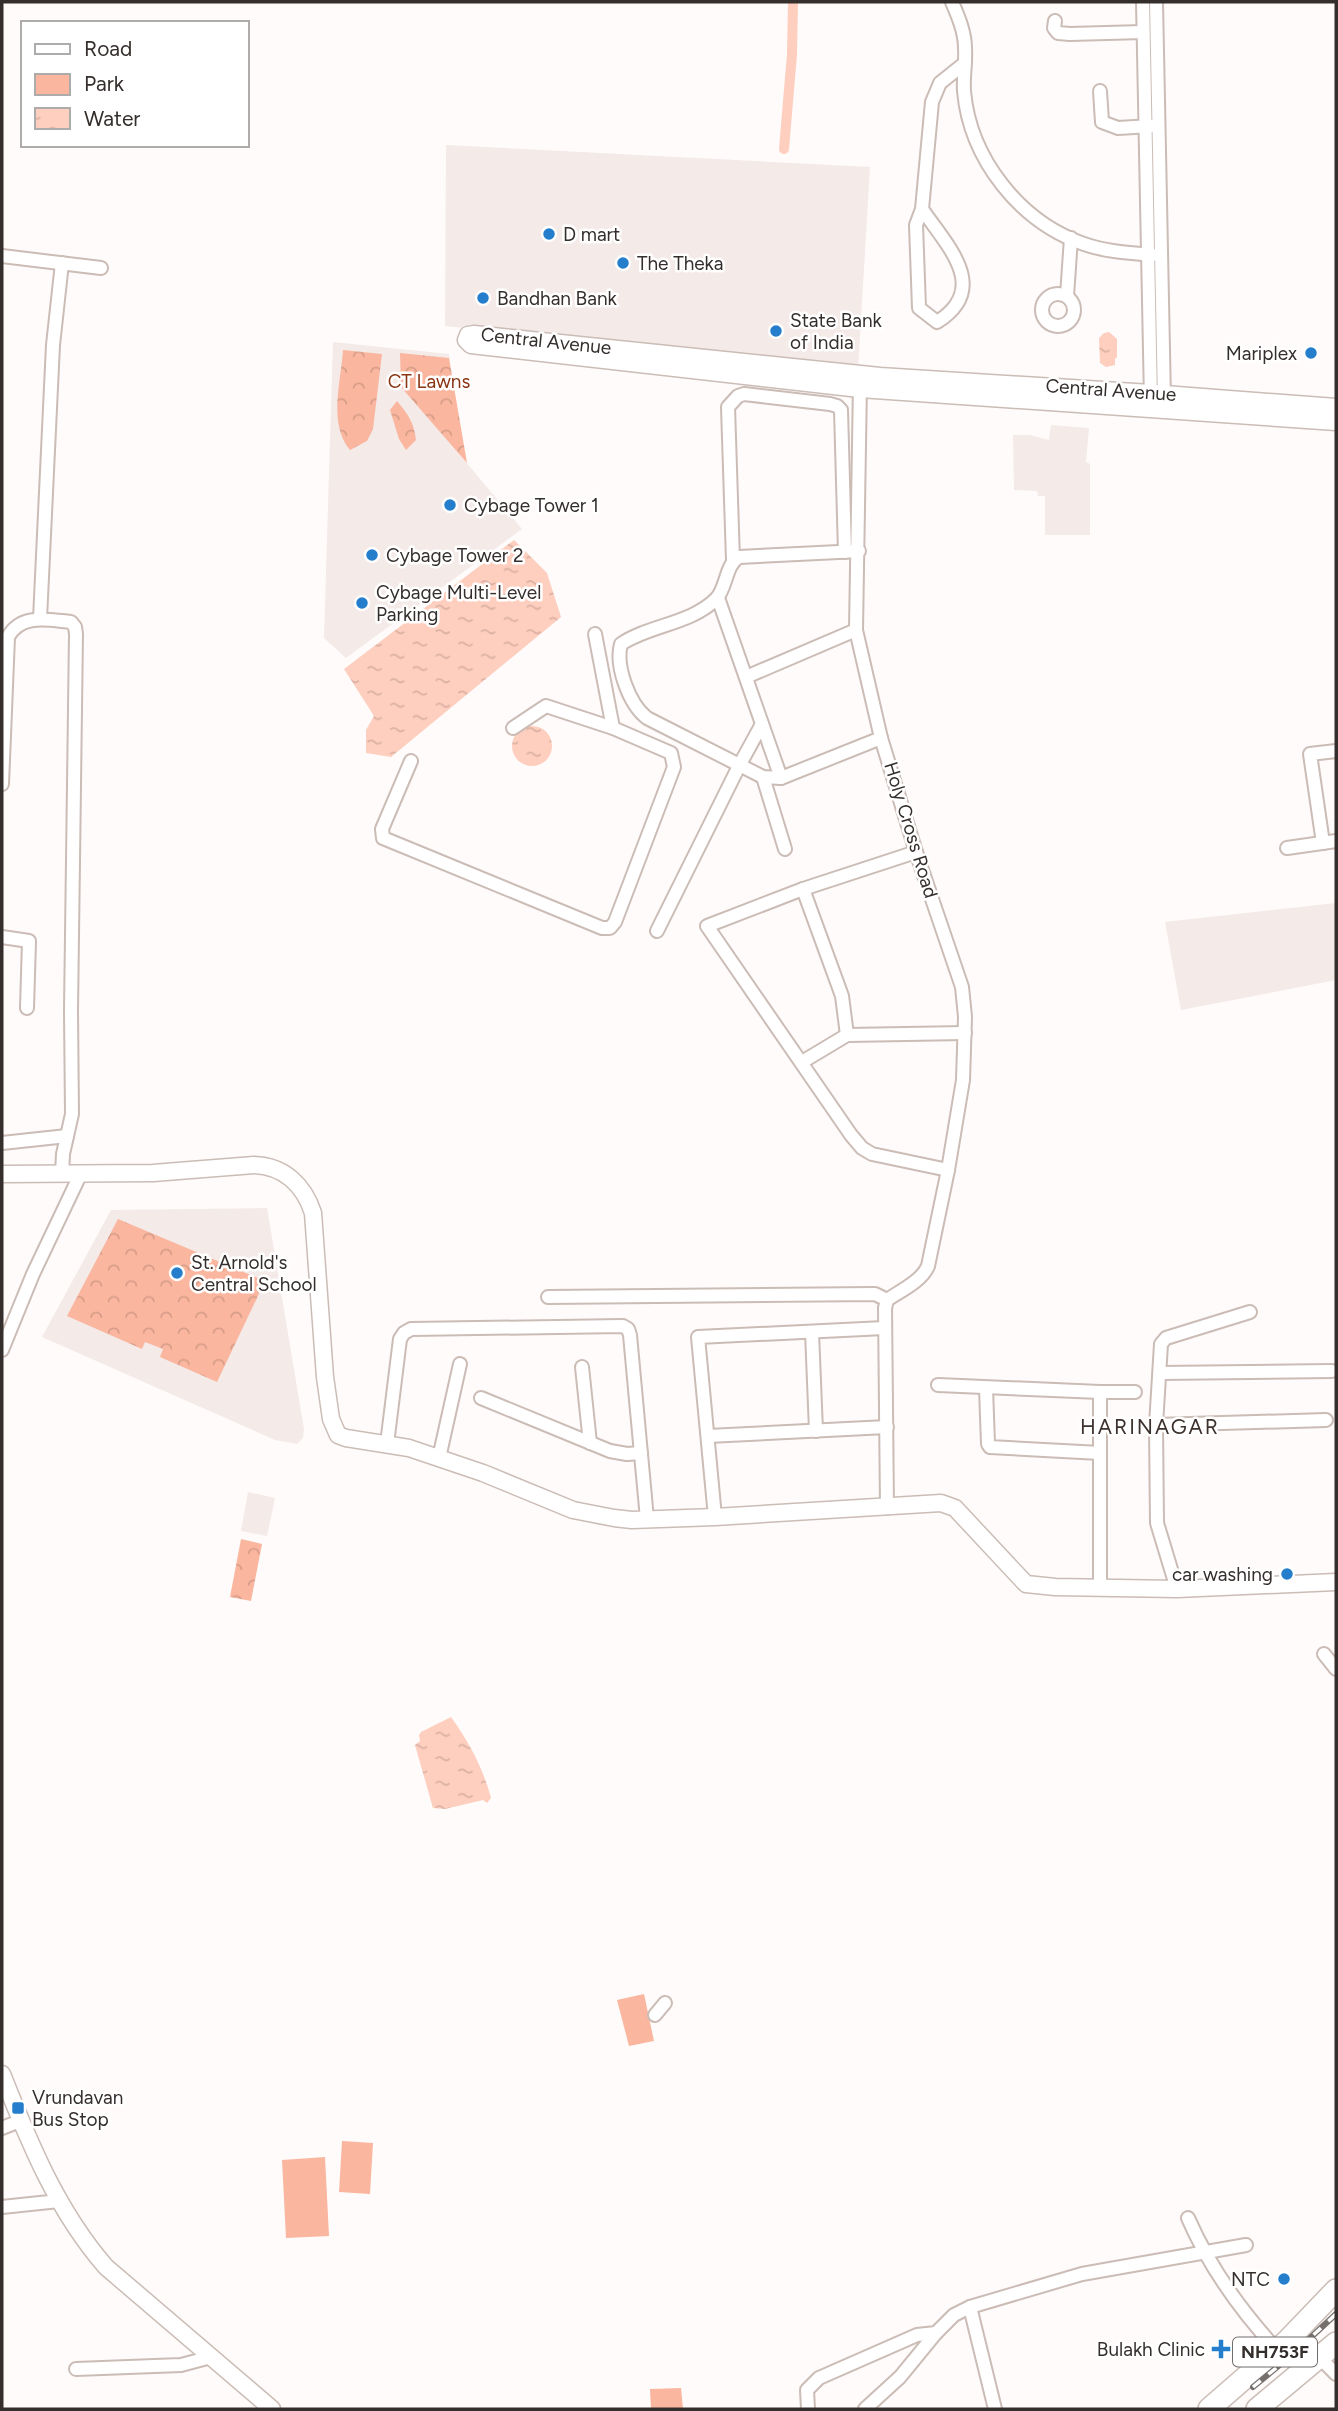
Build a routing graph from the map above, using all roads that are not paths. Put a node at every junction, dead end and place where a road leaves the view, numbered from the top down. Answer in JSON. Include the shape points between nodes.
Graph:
{"nodes":[{"id":1,"x":952,"y":2,"type":"edge"},
{"id":2,"x":1143,"y":2,"type":"edge"},
{"id":3,"x":1156,"y":2,"type":"edge"},
{"id":4,"x":1055,"y":21,"type":"dead end"},
{"id":5,"x":1143,"y":32,"type":"junction"},
{"id":6,"x":965,"y":63,"type":"junction"},
{"id":7,"x":1100,"y":91,"type":"dead end"},
{"id":8,"x":1151,"y":126,"type":"junction"},
{"id":9,"x":922,"y":209,"type":"junction"},
{"id":10,"x":1071,"y":238,"type":"junction"},
{"id":11,"x":1154,"y":255,"type":"junction"},
{"id":12,"x":2,"y":256,"type":"edge"},
{"id":13,"x":62,"y":263,"type":"junction"},
{"id":14,"x":101,"y":268,"type":"dead end"},
{"id":15,"x":1067,"y":296,"type":"dead end"},
{"id":16,"x":600,"y":354,"type":"junction"},
{"id":17,"x":860,"y":382,"type":"junction"},
{"id":18,"x":1157,"y":393,"type":"junction"},
{"id":19,"x":1336,"y":407,"type":"edge"},
{"id":20,"x":1157,"y":411,"type":"junction"},
{"id":21,"x":1336,"y":422,"type":"edge"},
{"id":22,"x":859,"y":551,"type":"junction"},
{"id":23,"x":845,"y":552,"type":"junction"},
{"id":24,"x":733,"y":560,"type":"junction"},
{"id":25,"x":718,"y":598,"type":"junction"},
{"id":26,"x":40,"y":619,"type":"junction"},
{"id":27,"x":856,"y":630,"type":"junction"},
{"id":28,"x":595,"y":634,"type":"dead end"},
{"id":29,"x":746,"y":677,"type":"junction"},
{"id":30,"x":762,"y":724,"type":"junction"},
{"id":31,"x":513,"y":728,"type":"dead end"},
{"id":32,"x":612,"y":728,"type":"junction"},
{"id":33,"x":881,"y":738,"type":"junction"},
{"id":34,"x":1336,"y":751,"type":"edge"},
{"id":35,"x":411,"y":761,"type":"dead end"},
{"id":36,"x":739,"y":765,"type":"junction"},
{"id":37,"x":763,"y":777,"type":"junction"},
{"id":38,"x":781,"y":778,"type":"junction"},
{"id":39,"x":2,"y":784,"type":"edge"},
{"id":40,"x":1330,"y":842,"type":"edge"},
{"id":41,"x":1287,"y":848,"type":"dead end"},
{"id":42,"x":785,"y":849,"type":"dead end"},
{"id":43,"x":916,"y":852,"type":"junction"},
{"id":44,"x":803,"y":889,"type":"junction"},
{"id":45,"x":657,"y":931,"type":"dead end"},
{"id":46,"x":2,"y":937,"type":"edge"},
{"id":47,"x":27,"y":1008,"type":"dead end"},
{"id":48,"x":965,"y":1033,"type":"junction"},
{"id":49,"x":847,"y":1035,"type":"junction"},
{"id":50,"x":802,"y":1062,"type":"junction"},
{"id":51,"x":67,"y":1136,"type":"junction"},
{"id":52,"x":2,"y":1143,"type":"edge"},
{"id":53,"x":948,"y":1170,"type":"junction"},
{"id":54,"x":81,"y":1173,"type":"junction"},
{"id":55,"x":2,"y":1174,"type":"edge"},
{"id":56,"x":62,"y":1174,"type":"junction"},
{"id":57,"x":548,"y":1297,"type":"dead end"},
{"id":58,"x":887,"y":1300,"type":"junction"},
{"id":59,"x":1250,"y":1312,"type":"dead end"},
{"id":60,"x":884,"y":1328,"type":"junction"},
{"id":61,"x":811,"y":1332,"type":"junction"},
{"id":62,"x":2,"y":1350,"type":"edge"},
{"id":63,"x":460,"y":1364,"type":"dead end"},
{"id":64,"x":582,"y":1367,"type":"dead end"},
{"id":65,"x":1332,"y":1371,"type":"dead end"},
{"id":66,"x":1160,"y":1373,"type":"junction"},
{"id":67,"x":938,"y":1385,"type":"dead end"},
{"id":68,"x":986,"y":1388,"type":"junction"},
{"id":69,"x":1100,"y":1392,"type":"junction"},
{"id":70,"x":1135,"y":1392,"type":"dead end"},
{"id":71,"x":481,"y":1398,"type":"dead end"},
{"id":72,"x":1326,"y":1420,"type":"dead end"},
{"id":73,"x":1156,"y":1425,"type":"junction"},
{"id":74,"x":887,"y":1427,"type":"junction"},
{"id":75,"x":816,"y":1431,"type":"junction"},
{"id":76,"x":708,"y":1436,"type":"junction"},
{"id":77,"x":590,"y":1443,"type":"junction"},
{"id":78,"x":387,"y":1444,"type":"junction"},
{"id":79,"x":641,"y":1453,"type":"junction"},
{"id":80,"x":1100,"y":1453,"type":"junction"},
{"id":81,"x":439,"y":1458,"type":"junction"},
{"id":82,"x":887,"y":1508,"type":"junction"},
{"id":83,"x":715,"y":1517,"type":"junction"},
{"id":84,"x":647,"y":1519,"type":"junction"},
{"id":85,"x":1336,"y":1583,"type":"edge"},
{"id":86,"x":1100,"y":1588,"type":"junction"},
{"id":87,"x":1177,"y":1589,"type":"junction"},
{"id":88,"x":1324,"y":1654,"type":"dead end"},
{"id":89,"x":1336,"y":1670,"type":"edge"},
{"id":90,"x":665,"y":2003,"type":"dead end"},
{"id":91,"x":654,"y":2015,"type":"dead end"},
{"id":92,"x":2,"y":2074,"type":"edge"},
{"id":93,"x":20,"y":2121,"type":"junction"},
{"id":94,"x":2,"y":2129,"type":"edge"},
{"id":95,"x":59,"y":2201,"type":"junction"},
{"id":96,"x":2,"y":2207,"type":"edge"},
{"id":97,"x":1188,"y":2218,"type":"dead end"},
{"id":98,"x":1246,"y":2245,"type":"dead end"},
{"id":99,"x":1203,"y":2252,"type":"junction"},
{"id":100,"x":1336,"y":2290,"type":"edge"},
{"id":101,"x":970,"y":2307,"type":"junction"},
{"id":102,"x":936,"y":2333,"type":"junction"},
{"id":103,"x":1336,"y":2343,"type":"edge"},
{"id":104,"x":1277,"y":2350,"type":"junction"},
{"id":105,"x":211,"y":2357,"type":"junction"},
{"id":106,"x":1320,"y":2358,"type":"junction"},
{"id":107,"x":76,"y":2369,"type":"dead end"},
{"id":108,"x":1336,"y":2374,"type":"edge"},
{"id":109,"x":272,"y":2409,"type":"edge"},
{"id":110,"x":808,"y":2409,"type":"edge"},
{"id":111,"x":866,"y":2409,"type":"edge"},
{"id":112,"x":995,"y":2409,"type":"edge"},
{"id":113,"x":1209,"y":2409,"type":"edge"},
{"id":114,"x":1257,"y":2409,"type":"edge"}],
"edges":[{"from":1,"to":6,"type":"street","via":[[965,45]]},
{"from":2,"to":5,"type":"street"},
{"from":3,"to":8,"type":"street"},
{"from":4,"to":5,"type":"street","via":[[1058,33]]},
{"from":5,"to":8,"type":"street"},
{"from":6,"to":9,"type":"street","via":[[940,83],[932,103]]},
{"from":6,"to":10,"type":"street","via":[[964,92],[981,152],[1028,212]]},
{"from":7,"to":8,"type":"street","via":[[1102,122],[1118,128]]},
{"from":8,"to":11,"type":"street"},
{"from":9,"to":9,"type":"street","via":[[916,225],[919,308],[937,322],[950,314],[964,293],[962,272]]},
{"from":10,"to":11,"type":"street","via":[[1113,252]]},
{"from":10,"to":15,"type":"street"},
{"from":11,"to":18,"type":"street"},
{"from":12,"to":13,"type":"street"},
{"from":13,"to":14,"type":"street"},
{"from":13,"to":26,"type":"street","via":[[52,345]]},
{"from":16,"to":16,"type":"street","name":"Central Avenue","via":[[471,345],[466,340],[474,334]]},
{"from":16,"to":17,"type":"street","name":"Central Avenue"},
{"from":17,"to":18,"type":"street","name":"Central Avenue"},
{"from":17,"to":20,"type":"street","name":"Central Avenue"},
{"from":17,"to":22,"type":"street","name":"Holy Cross Road"},
{"from":18,"to":19,"type":"street","name":"Central Avenue"},
{"from":18,"to":20,"type":"street"},
{"from":20,"to":21,"type":"street","name":"Central Avenue"},
{"from":22,"to":23,"type":"street"},
{"from":22,"to":27,"type":"street","name":"Holy Cross Road"},
{"from":23,"to":24,"type":"street"},
{"from":23,"to":24,"type":"street","via":[[841,410],[831,404],[744,394],[728,407]]},
{"from":24,"to":25,"type":"street"},
{"from":25,"to":29,"type":"street"},
{"from":25,"to":36,"type":"street","via":[[629,639],[621,644],[618,660],[639,712]]},
{"from":26,"to":39,"type":"street","via":[[21,622],[8,637]]},
{"from":26,"to":51,"type":"street","via":[[71,622],[76,634],[72,1114]]},
{"from":27,"to":29,"type":"street"},
{"from":27,"to":33,"type":"street","name":"Holy Cross Road"},
{"from":28,"to":32,"type":"street"},
{"from":29,"to":30,"type":"street"},
{"from":30,"to":36,"type":"street"},
{"from":30,"to":38,"type":"street"},
{"from":31,"to":32,"type":"street","via":[[546,706]]},
{"from":32,"to":35,"type":"street","via":[[671,753],[674,767],[610,928],[383,838],[382,829]]},
{"from":33,"to":38,"type":"street"},
{"from":33,"to":43,"type":"street","name":"Holy Cross Road"},
{"from":34,"to":40,"type":"street","via":[[1310,754]]},
{"from":36,"to":37,"type":"street"},
{"from":36,"to":45,"type":"street"},
{"from":37,"to":38,"type":"street"},
{"from":37,"to":42,"type":"street"},
{"from":40,"to":41,"type":"street"},
{"from":43,"to":44,"type":"street"},
{"from":43,"to":48,"type":"street","name":"Holy Cross Road","via":[[962,987]]},
{"from":44,"to":49,"type":"street","via":[[842,996]]},
{"from":44,"to":50,"type":"street","via":[[706,926]]},
{"from":46,"to":47,"type":"street","via":[[29,941]]},
{"from":48,"to":49,"type":"street"},
{"from":48,"to":53,"type":"street","name":"Holy Cross Road","via":[[963,1080]]},
{"from":49,"to":50,"type":"street"},
{"from":50,"to":53,"type":"street","via":[[862,1148],[886,1158]]},
{"from":51,"to":52,"type":"street"},
{"from":51,"to":56,"type":"street"},
{"from":53,"to":58,"type":"street","name":"Holy Cross Road","via":[[926,1273]]},
{"from":54,"to":56,"type":"street"},
{"from":54,"to":62,"type":"street"},
{"from":54,"to":78,"type":"street","via":[[268,1165],[292,1179],[313,1213],[334,1430],[346,1438]]},
{"from":55,"to":56,"type":"street"},
{"from":57,"to":58,"type":"street","via":[[876,1294]]},
{"from":58,"to":60,"type":"street"},
{"from":59,"to":66,"type":"street","via":[[1162,1341]]},
{"from":60,"to":61,"type":"street"},
{"from":60,"to":74,"type":"street"},
{"from":61,"to":75,"type":"street"},
{"from":61,"to":76,"type":"street","via":[[698,1337]]},
{"from":63,"to":81,"type":"street"},
{"from":64,"to":77,"type":"street"},
{"from":65,"to":66,"type":"street"},
{"from":66,"to":73,"type":"street"},
{"from":67,"to":68,"type":"street"},
{"from":68,"to":69,"type":"street"},
{"from":68,"to":80,"type":"street","via":[[990,1447]]},
{"from":69,"to":70,"type":"street"},
{"from":69,"to":80,"type":"street"},
{"from":71,"to":77,"type":"street"},
{"from":72,"to":73,"type":"street"},
{"from":73,"to":87,"type":"street","via":[[1157,1524]]},
{"from":74,"to":75,"type":"street"},
{"from":74,"to":82,"type":"street"},
{"from":75,"to":76,"type":"street"},
{"from":76,"to":83,"type":"street"},
{"from":77,"to":79,"type":"street","via":[[619,1453]]},
{"from":78,"to":79,"type":"street","via":[[400,1339],[411,1329],[615,1325],[628,1329],[630,1335]]},
{"from":78,"to":81,"type":"street"},
{"from":79,"to":84,"type":"street"},
{"from":80,"to":86,"type":"street"},
{"from":81,"to":84,"type":"street","via":[[573,1510]]},
{"from":82,"to":83,"type":"street"},
{"from":82,"to":86,"type":"street","via":[[948,1504],[1026,1584]]},
{"from":83,"to":84,"type":"street"},
{"from":85,"to":87,"type":"street"},
{"from":86,"to":87,"type":"street"},
{"from":88,"to":89,"type":"street"},
{"from":90,"to":91,"type":"street"},
{"from":92,"to":93,"type":"street"},
{"from":93,"to":94,"type":"street"},
{"from":93,"to":95,"type":"street"},
{"from":95,"to":96,"type":"street"},
{"from":95,"to":105,"type":"street","via":[[106,2267]]},
{"from":97,"to":99,"type":"street"},
{"from":98,"to":99,"type":"street"},
{"from":99,"to":101,"type":"street","via":[[1082,2274]]},
{"from":99,"to":104,"type":"street","via":[[1256,2328]]},
{"from":100,"to":104,"type":"highway","number":"NH753F"},
{"from":101,"to":102,"type":"street"},
{"from":101,"to":112,"type":"street"},
{"from":102,"to":110,"type":"street","via":[[917,2335],[819,2378],[807,2390]]},
{"from":102,"to":111,"type":"street"},
{"from":103,"to":106,"type":"highway","number":"NH753F"},
{"from":104,"to":113,"type":"highway","number":"NH753F"},
{"from":105,"to":107,"type":"street","via":[[181,2365]]},
{"from":105,"to":109,"type":"street"},
{"from":106,"to":108,"type":"street"},
{"from":106,"to":114,"type":"highway","number":"NH753F"}]}
